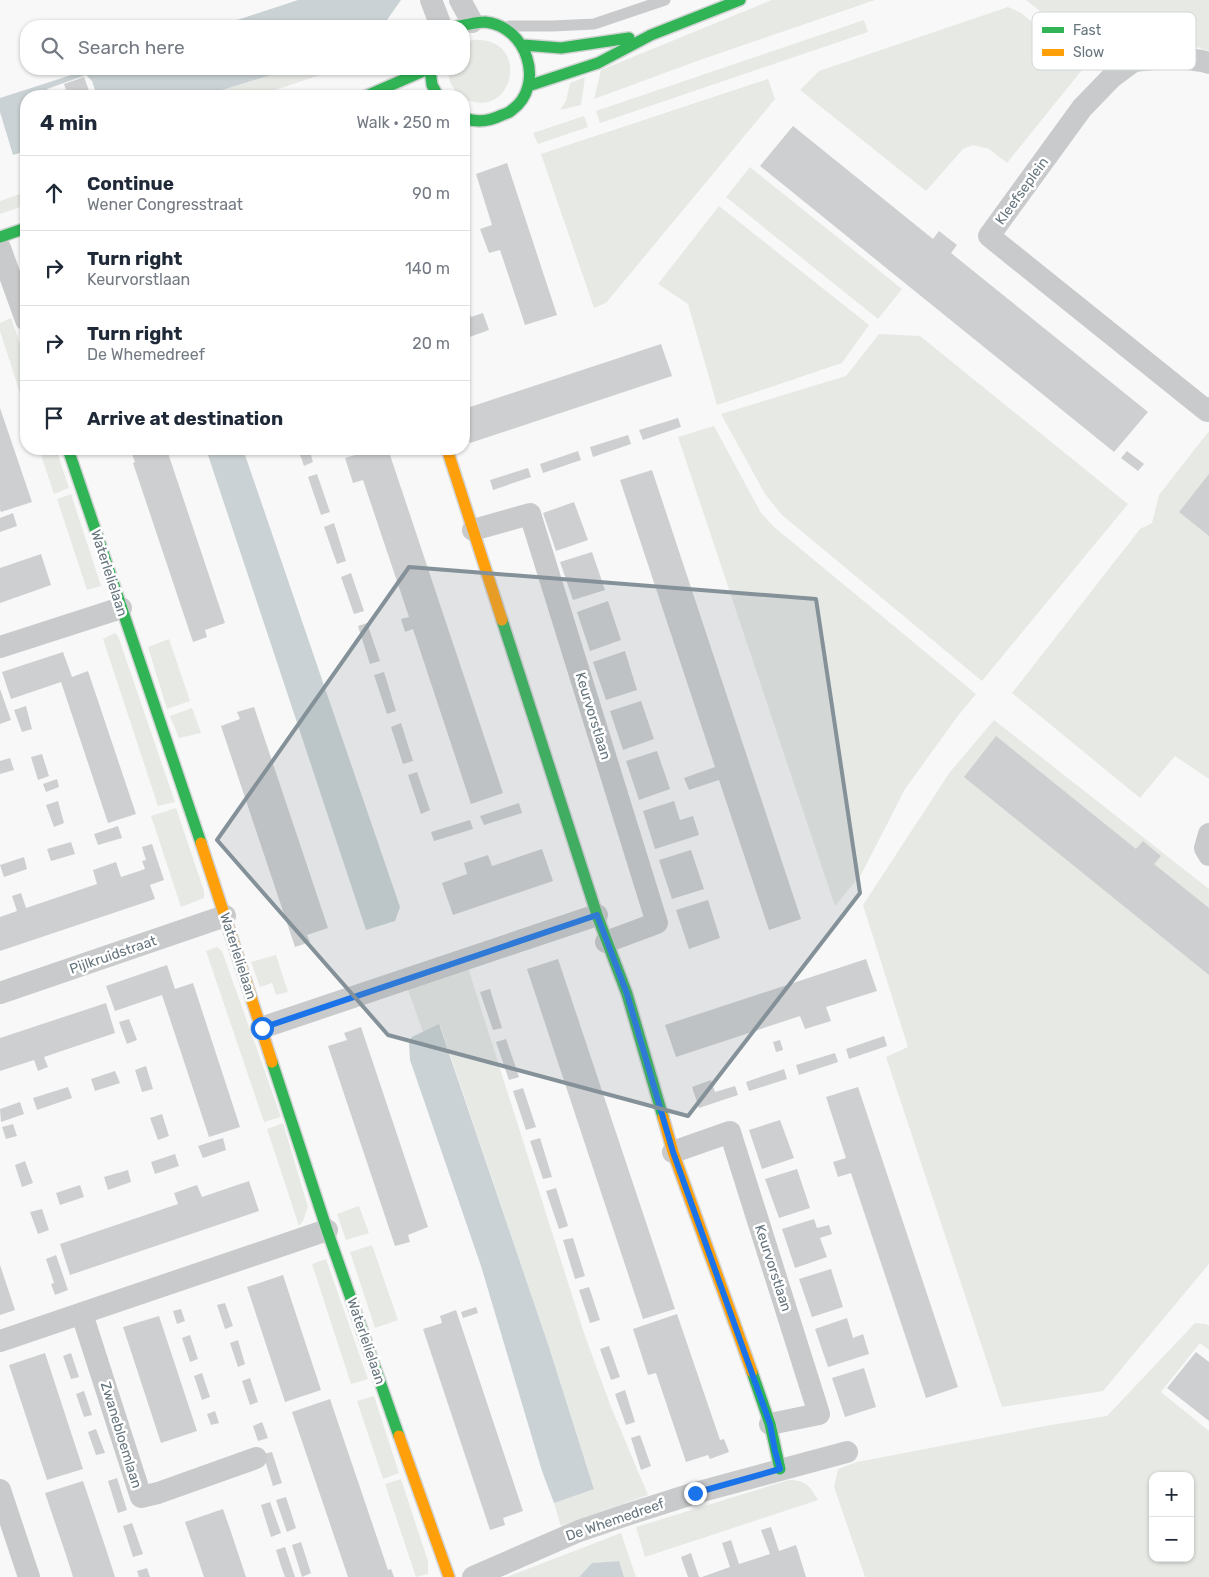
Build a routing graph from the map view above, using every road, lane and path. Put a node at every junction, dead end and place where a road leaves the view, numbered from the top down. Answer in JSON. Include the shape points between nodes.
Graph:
{"nodes":[{"id":1,"x":431,"y":0,"type":"edge"},
{"id":2,"x":460,"y":0,"type":"edge"},
{"id":3,"x":665,"y":0,"type":"edge"},
{"id":4,"x":740,"y":0,"type":"edge"},
{"id":5,"x":439,"y":20,"type":"edge"},
{"id":6,"x":464,"y":20,"type":"edge"},
{"id":7,"x":470,"y":24,"type":"edge"},
{"id":8,"x":500,"y":26,"type":"junction"},
{"id":9,"x":651,"y":35,"type":"junction"},
{"id":10,"x":523,"y":44,"type":"junction"},
{"id":11,"x":1196,"y":60,"type":"edge"},
{"id":12,"x":1209,"y":63,"type":"edge"},
{"id":13,"x":1122,"y":70,"type":"edge"},
{"id":14,"x":415,"y":75,"type":"edge"},
{"id":15,"x":430,"y":75,"type":"edge"},
{"id":16,"x":528,"y":86,"type":"junction"},
{"id":17,"x":380,"y":90,"type":"edge"},
{"id":18,"x":435,"y":90,"type":"edge"},
{"id":19,"x":470,"y":120,"type":"edge"},
{"id":20,"x":20,"y":230,"type":"edge"},
{"id":21,"x":0,"y":237,"type":"edge"},
{"id":22,"x":0,"y":248,"type":"edge"},
{"id":23,"x":15,"y":295,"type":"edge"},
{"id":24,"x":1209,"y":408,"type":"edge"},
{"id":25,"x":70,"y":455,"type":"edge"},
{"id":26,"x":449,"y":455,"type":"edge"},
{"id":27,"x":473,"y":530,"type":"junction"},
{"id":28,"x":121,"y":608,"type":"junction"},
{"id":29,"x":0,"y":647,"type":"edge"},
{"id":30,"x":1209,"y":834,"type":"edge"},
{"id":31,"x":1209,"y":855,"type":"edge"},
{"id":32,"x":597,"y":915,"type":"junction"},
{"id":33,"x":225,"y":916,"type":"junction"},
{"id":34,"x":606,"y":942,"type":"junction"},
{"id":35,"x":0,"y":993,"type":"edge"},
{"id":36,"x":262,"y":1028,"type":"junction"},
{"id":37,"x":673,"y":1152,"type":"junction"},
{"id":38,"x":327,"y":1230,"type":"junction"},
{"id":39,"x":82,"y":1314,"type":"junction"},
{"id":40,"x":0,"y":1341,"type":"edge"},
{"id":41,"x":770,"y":1424,"type":"junction"},
{"id":42,"x":847,"y":1452,"type":"dead end"},
{"id":43,"x":256,"y":1458,"type":"dead end"},
{"id":44,"x":780,"y":1469,"type":"junction"},
{"id":45,"x":0,"y":1490,"type":"edge"},
{"id":46,"x":29,"y":1577,"type":"edge"},
{"id":47,"x":449,"y":1577,"type":"edge"},
{"id":48,"x":473,"y":1577,"type":"edge"}],
"edges":[{"from":1,"to":5,"type":"street"},
{"from":2,"to":6,"type":"street"},
{"from":3,"to":8,"type":"lane","via":[[594,24]]},
{"from":4,"to":9,"type":"street"},
{"from":7,"to":8,"type":"street","via":[[486,22]]},
{"from":8,"to":10,"type":"street"},
{"from":9,"to":10,"type":"street","via":[[562,48]]},
{"from":9,"to":16,"type":"street","via":[[598,63]]},
{"from":10,"to":16,"type":"street","via":[[530,72]]},
{"from":11,"to":12,"type":"street","name":"Kleefseplein"},
{"from":13,"to":24,"type":"street","name":"Kleefseplein","via":[[1082,108],[989,236],[1207,411]]},
{"from":14,"to":17,"type":"street"},
{"from":15,"to":18,"type":"street"},
{"from":16,"to":19,"type":"street","via":[[510,111],[483,121]]},
{"from":20,"to":21,"type":"street"},
{"from":22,"to":23,"type":"street"},
{"from":25,"to":28,"type":"street","name":"Waterlelielaan"},
{"from":26,"to":27,"type":"street"},
{"from":27,"to":32,"type":"street"},
{"from":27,"to":34,"type":"street","name":"Keurvorstlaan","via":[[530,514],[657,923]]},
{"from":28,"to":29,"type":"street"},
{"from":28,"to":33,"type":"street","name":"Waterlelielaan"},
{"from":30,"to":31,"type":"street","via":[[1205,848]]},
{"from":32,"to":34,"type":"street"},
{"from":32,"to":36,"type":"street"},
{"from":33,"to":35,"type":"street","name":"Pijlkruidstraat"},
{"from":33,"to":36,"type":"street","name":"Waterlelielaan"},
{"from":34,"to":37,"type":"street","via":[[627,994]]},
{"from":36,"to":38,"type":"street","name":"Waterlelielaan"},
{"from":37,"to":41,"type":"street"},
{"from":37,"to":41,"type":"street","name":"Keurvorstlaan","via":[[730,1132],[820,1414]]},
{"from":38,"to":39,"type":"street"},
{"from":38,"to":47,"type":"street","name":"Waterlelielaan"},
{"from":39,"to":40,"type":"street"},
{"from":39,"to":43,"type":"street","name":"Zwanebloemlaan","via":[[140,1497]]},
{"from":41,"to":44,"type":"street"},
{"from":42,"to":44,"type":"street","name":"De Whemedreef"},
{"from":44,"to":48,"type":"street","name":"De Whemedreef","via":[[579,1531]]},
{"from":45,"to":46,"type":"street"}]}
